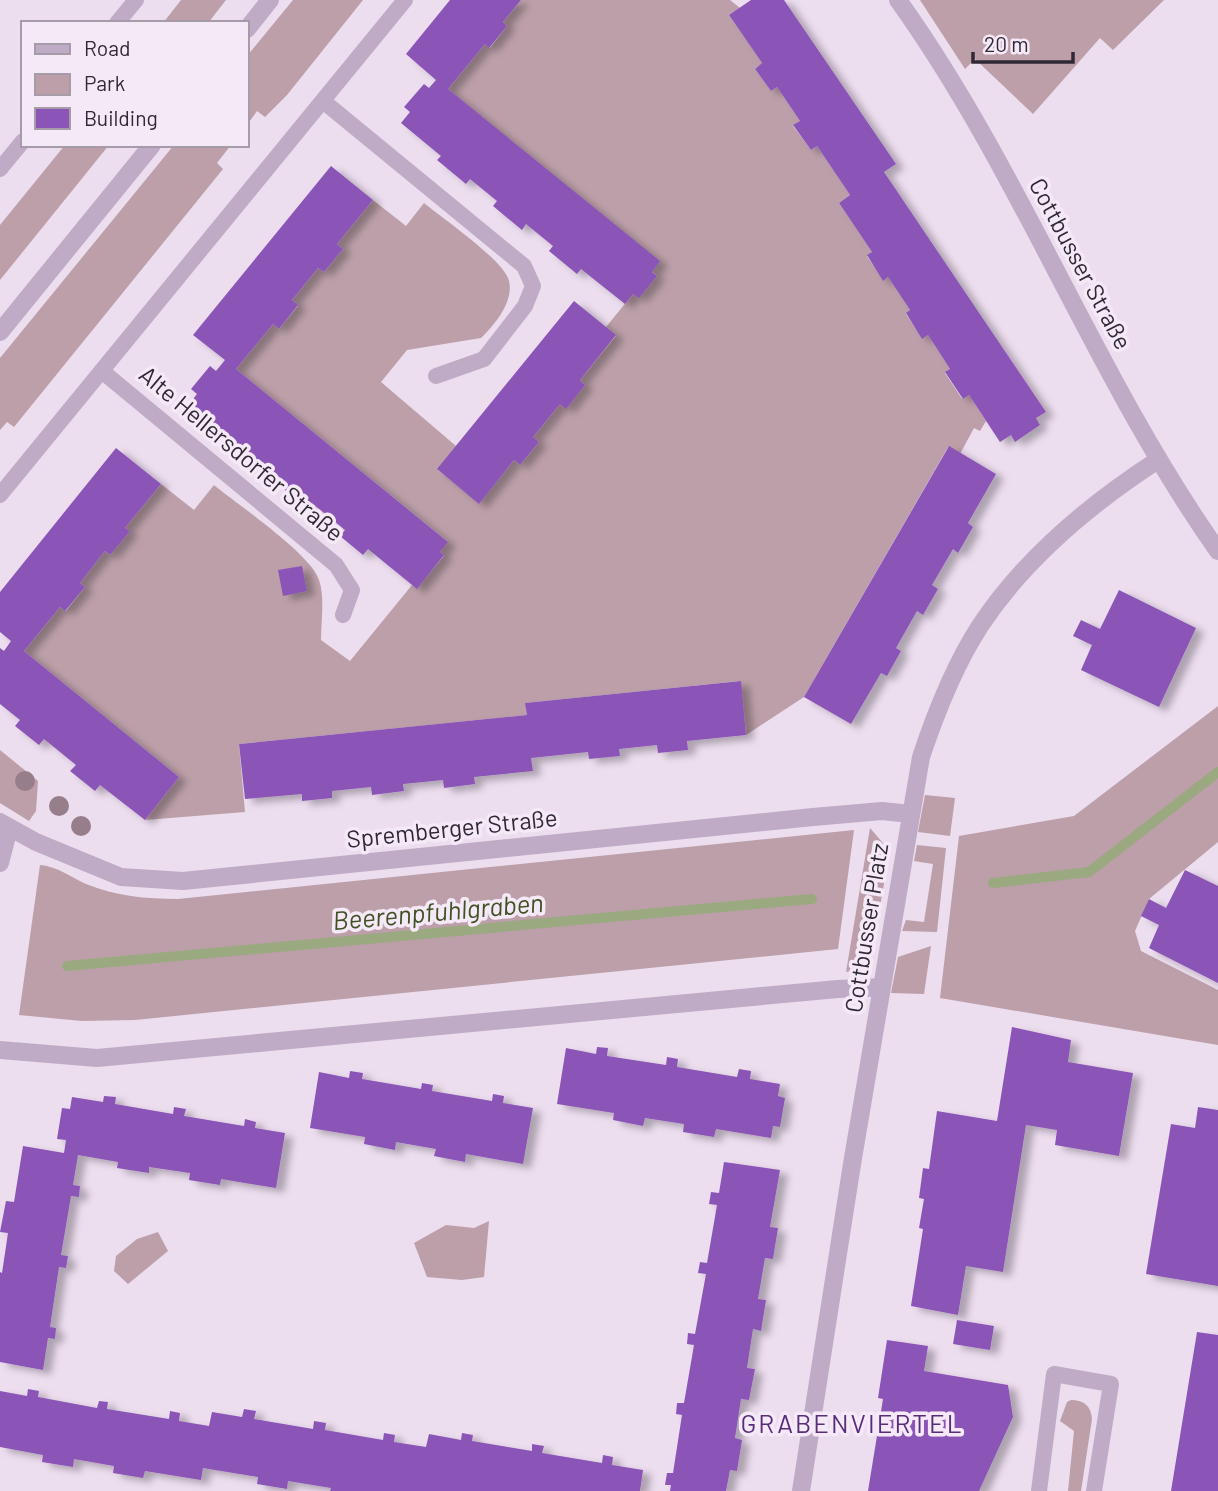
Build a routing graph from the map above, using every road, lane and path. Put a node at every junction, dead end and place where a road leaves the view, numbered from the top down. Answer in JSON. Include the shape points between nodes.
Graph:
{"nodes":[{"id":1,"x":136,"y":0,"type":"edge"},
{"id":2,"x":270,"y":0,"type":"edge"},
{"id":3,"x":405,"y":0,"type":"edge"},
{"id":4,"x":898,"y":0,"type":"edge"},
{"id":5,"x":119,"y":21,"type":"edge"},
{"id":6,"x":248,"y":28,"type":"edge"},
{"id":7,"x":323,"y":102,"type":"junction"},
{"id":8,"x":12,"y":146,"type":"edge"},
{"id":9,"x":150,"y":147,"type":"edge"},
{"id":10,"x":0,"y":169,"type":"edge"},
{"id":11,"x":0,"y":332,"type":"edge"},
{"id":12,"x":103,"y":372,"type":"junction"},
{"id":13,"x":436,"y":376,"type":"dead end"},
{"id":14,"x":1158,"y":460,"type":"junction"},
{"id":15,"x":0,"y":495,"type":"edge"},
{"id":16,"x":1218,"y":551,"type":"edge"},
{"id":17,"x":343,"y":615,"type":"dead end"},
{"id":18,"x":910,"y":814,"type":"junction"},
{"id":19,"x":4,"y":825,"type":"edge"},
{"id":20,"x":0,"y":863,"type":"edge"},
{"id":21,"x":882,"y":987,"type":"junction"},
{"id":22,"x":0,"y":1050,"type":"edge"},
{"id":23,"x":801,"y":1491,"type":"edge"},
{"id":24,"x":1039,"y":1491,"type":"edge"},
{"id":25,"x":1094,"y":1491,"type":"edge"}],
"edges":[{"from":1,"to":5,"type":"lane"},
{"from":2,"to":6,"type":"street"},
{"from":3,"to":7,"type":"lane","name":"Alte Hellersdorfer Straße"},
{"from":4,"to":14,"type":"street","name":"Cottbusser Straße","via":[[981,130]]},
{"from":7,"to":12,"type":"lane","name":"Alte Hellersdorfer Straße"},
{"from":7,"to":13,"type":"lane","via":[[524,266],[533,286],[525,306],[484,359]]},
{"from":8,"to":10,"type":"lane"},
{"from":9,"to":11,"type":"street"},
{"from":12,"to":15,"type":"lane","name":"Alte Hellersdorfer Straße"},
{"from":12,"to":17,"type":"lane","name":"Alte Hellersdorfer Straße","via":[[336,565],[352,590]]},
{"from":14,"to":16,"type":"street","name":"Cottbusser Straße"},
{"from":14,"to":18,"type":"street","name":"Cottbusser Platz","via":[[1111,491],[1048,545],[980,626],[957,667],[920,757]]},
{"from":18,"to":19,"type":"street","name":"Spremberger Straße","via":[[882,811],[813,817],[183,881],[121,877]]},
{"from":18,"to":21,"type":"street","name":"Cottbusser Platz"},
{"from":19,"to":20,"type":"street","name":"Spremberger Straße"},
{"from":21,"to":22,"type":"street","via":[[110,1057]]},
{"from":21,"to":23,"type":"street","name":"Cottbusser Platz"},
{"from":24,"to":25,"type":"lane","via":[[1054,1374],[1111,1384]]}]}
